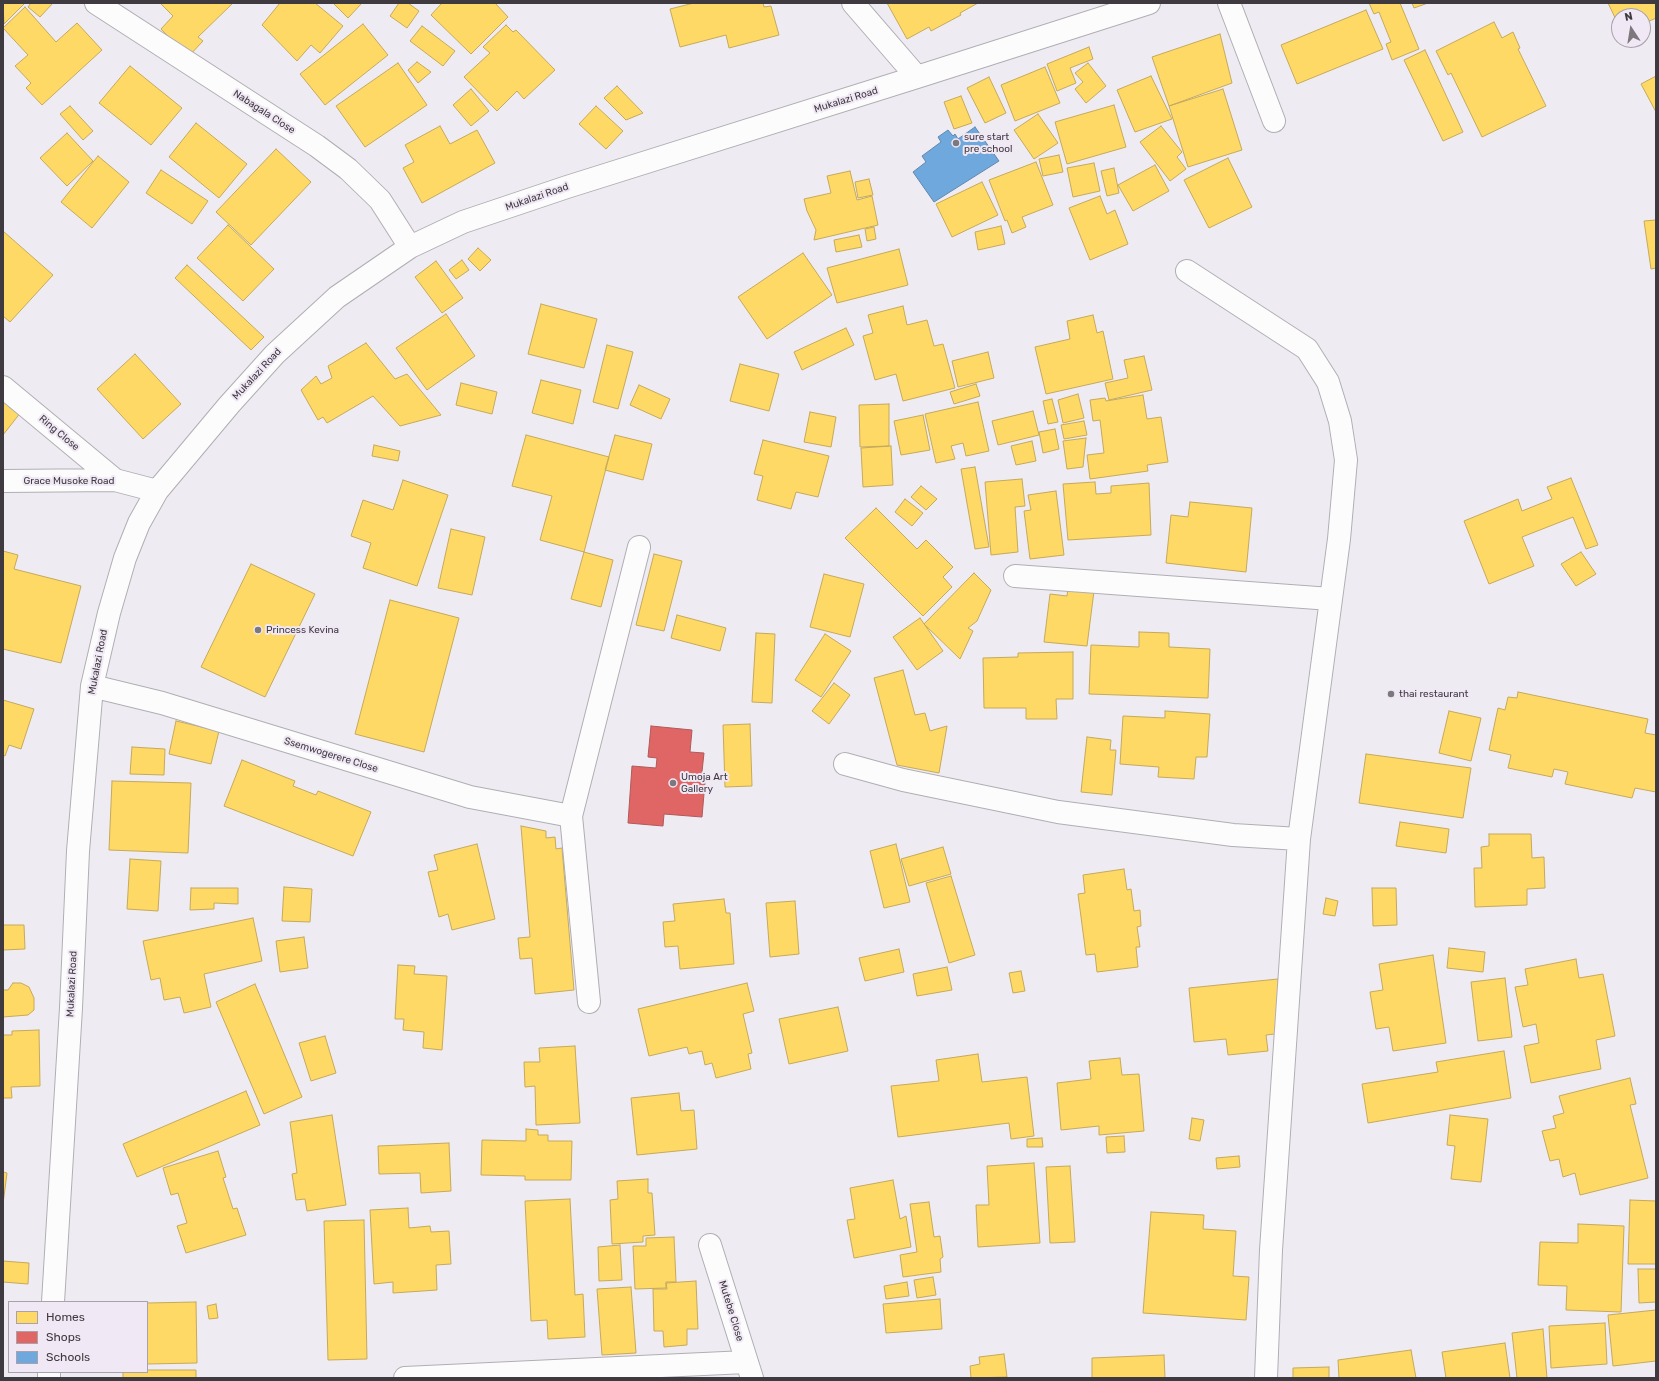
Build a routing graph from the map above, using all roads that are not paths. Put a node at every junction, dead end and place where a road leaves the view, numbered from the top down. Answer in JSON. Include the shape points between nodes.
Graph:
{"nodes":[{"id":1,"x":96,"y":3,"type":"edge"},
{"id":2,"x":853,"y":3,"type":"edge"},
{"id":3,"x":1149,"y":3,"type":"edge"},
{"id":4,"x":1229,"y":3,"type":"edge"},
{"id":5,"x":917,"y":78,"type":"junction"},
{"id":6,"x":1274,"y":121,"type":"dead end"},
{"id":7,"x":410,"y":247,"type":"junction"},
{"id":8,"x":1187,"y":271,"type":"dead end"},
{"id":9,"x":3,"y":386,"type":"edge"},
{"id":10,"x":115,"y":480,"type":"junction"},
{"id":11,"x":3,"y":481,"type":"edge"},
{"id":12,"x":157,"y":491,"type":"junction"},
{"id":13,"x":639,"y":547,"type":"dead end"},
{"id":14,"x":1014,"y":576,"type":"dead end"},
{"id":15,"x":1331,"y":599,"type":"junction"},
{"id":16,"x":92,"y":686,"type":"junction"},
{"id":17,"x":845,"y":764,"type":"dead end"},
{"id":18,"x":571,"y":816,"type":"junction"},
{"id":19,"x":1299,"y":839,"type":"junction"},
{"id":20,"x":589,"y":1002,"type":"dead end"},
{"id":21,"x":710,"y":1245,"type":"dead end"},
{"id":22,"x":53,"y":1301,"type":"edge"},
{"id":23,"x":749,"y":1370,"type":"edge"},
{"id":24,"x":405,"y":1378,"type":"edge"},
{"id":25,"x":1266,"y":1378,"type":"edge"}],
"edges":[{"from":1,"to":7,"type":"street","name":"Nabagala Close","via":[[348,169],[380,200]]},
{"from":2,"to":5,"type":"street"},
{"from":3,"to":5,"type":"street","name":"Mukalazi Road"},
{"from":4,"to":6,"type":"street"},
{"from":5,"to":7,"type":"street","name":"Mukalazi Road","via":[[567,187],[463,222]]},
{"from":7,"to":12,"type":"street","name":"Mukalazi Road","via":[[337,297],[275,354]]},
{"from":8,"to":15,"type":"street","via":[[1307,349],[1328,382],[1340,421],[1346,460]]},
{"from":9,"to":10,"type":"street","name":"Ring Close"},
{"from":10,"to":11,"type":"street","name":"Grace Musoke Road"},
{"from":10,"to":12,"type":"street","name":"Grace Musoke Road"},
{"from":12,"to":16,"type":"street","name":"Mukalazi Road","via":[[138,523],[125,558]]},
{"from":13,"to":18,"type":"street"},
{"from":14,"to":15,"type":"street"},
{"from":15,"to":19,"type":"street"},
{"from":16,"to":18,"type":"street","name":"Ssemwogerere Close","via":[[162,703],[470,797]]},
{"from":16,"to":22,"type":"street","name":"Mukalazi Road","via":[[78,850]]},
{"from":17,"to":19,"type":"street","via":[[903,780],[1058,812],[1233,835]]},
{"from":18,"to":20,"type":"street"},
{"from":19,"to":25,"type":"street","via":[[1271,1250]]},
{"from":21,"to":23,"type":"street","name":"Mutebe Close"},
{"from":23,"to":24,"type":"street"}]}
